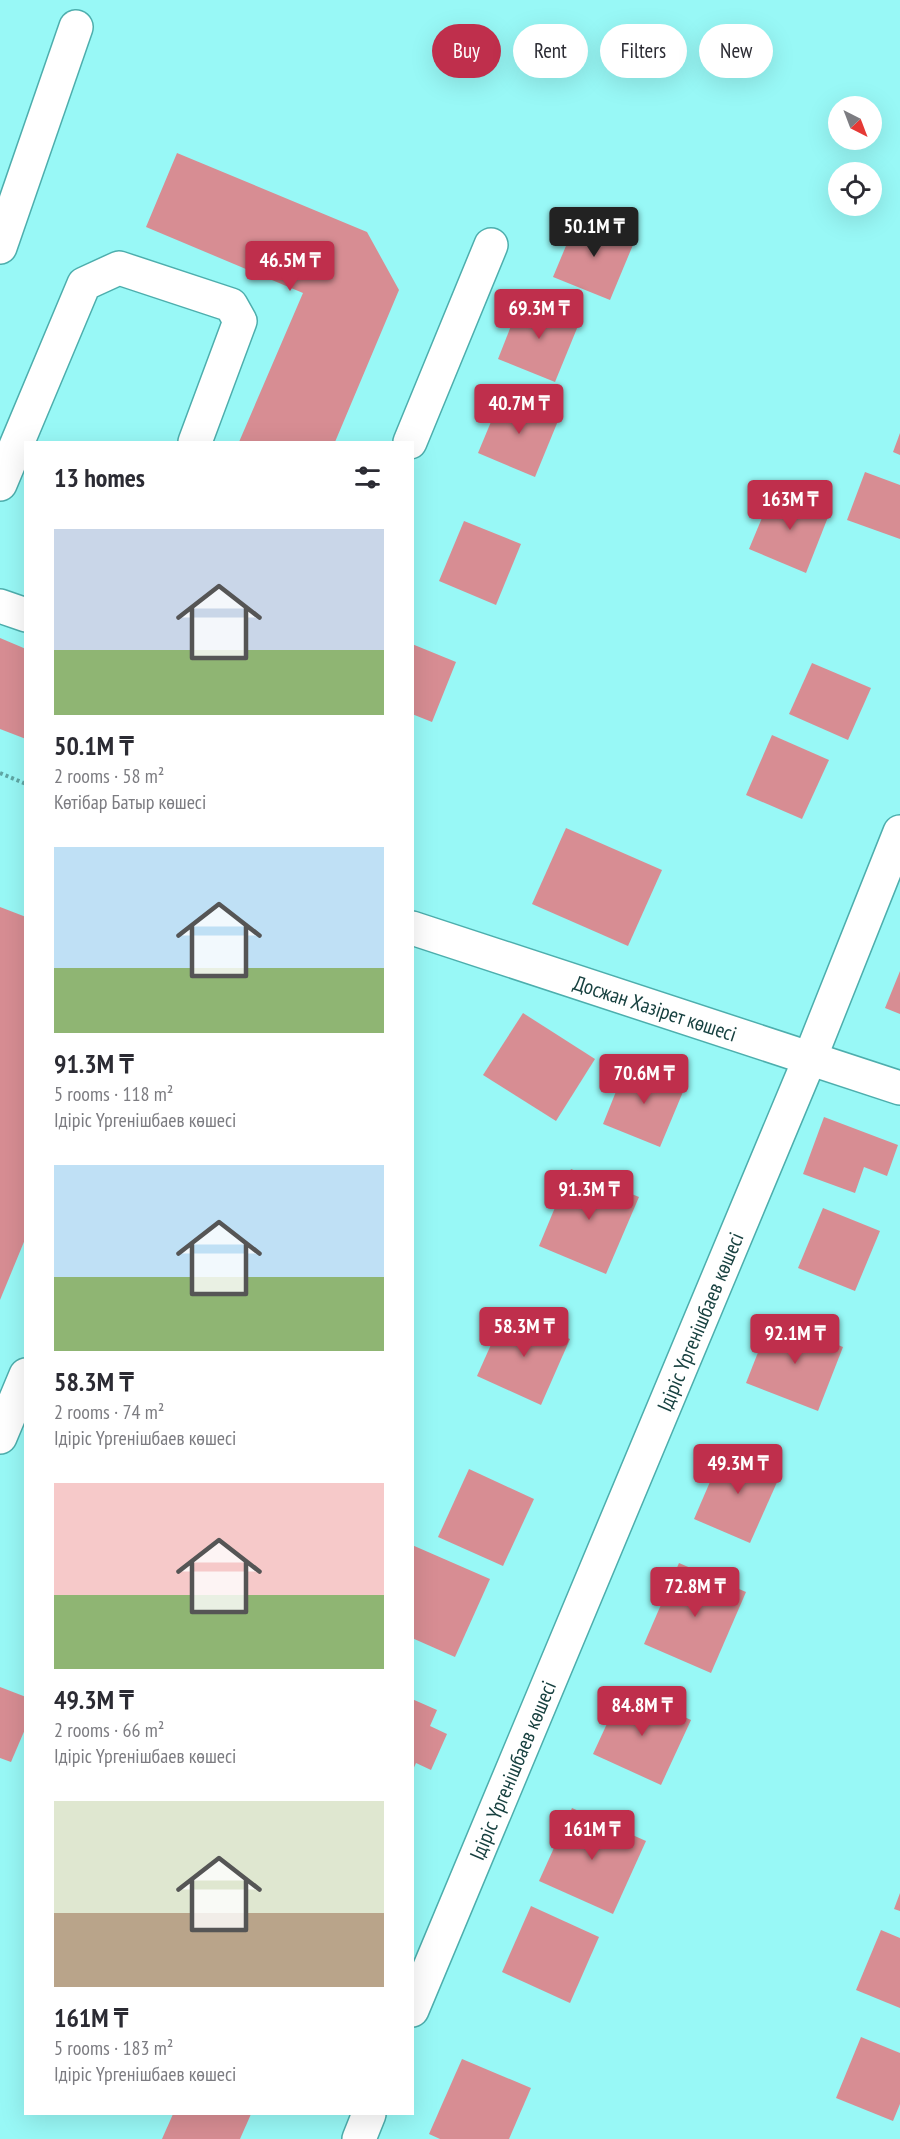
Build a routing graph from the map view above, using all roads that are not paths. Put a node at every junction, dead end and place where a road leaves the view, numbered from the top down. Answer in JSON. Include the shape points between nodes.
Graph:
{"nodes":[{"id":1,"x":76,"y":27,"type":"dead end"},
{"id":2,"x":491,"y":245,"type":"dead end"},
{"id":3,"x":0,"y":247,"type":"edge"},
{"id":4,"x":195,"y":441,"type":"edge"},
{"id":5,"x":410,"y":441,"type":"edge"},
{"id":6,"x":0,"y":484,"type":"edge"},
{"id":7,"x":0,"y":606,"type":"edge"},
{"id":8,"x":24,"y":614,"type":"edge"},
{"id":9,"x":900,"y":832,"type":"edge"},
{"id":10,"x":414,"y":929,"type":"edge"},
{"id":11,"x":810,"y":1058,"type":"junction"},
{"id":12,"x":900,"y":1088,"type":"edge"},
{"id":13,"x":24,"y":1380,"type":"edge"},
{"id":14,"x":0,"y":1437,"type":"edge"},
{"id":15,"x":414,"y":2005,"type":"edge"},
{"id":16,"x":369,"y":2115,"type":"edge"},
{"id":17,"x":359,"y":2139,"type":"edge"}],
"edges":[{"from":1,"to":3,"type":"street"},
{"from":2,"to":5,"type":"street"},
{"from":4,"to":6,"type":"street","via":[[240,321],[231,305],[119,268],[84,284]]},
{"from":7,"to":8,"type":"street"},
{"from":9,"to":11,"type":"street","name":"Ідіріс Үргенішбаев көшесі"},
{"from":10,"to":11,"type":"street","name":"Досжан Хазірет көшесі"},
{"from":11,"to":12,"type":"street","name":"Досжан Хазірет көшесі"},
{"from":11,"to":15,"type":"street","name":"Ідіріс Үргенішбаев көшесі"},
{"from":13,"to":14,"type":"street"},
{"from":16,"to":17,"type":"street"}]}
